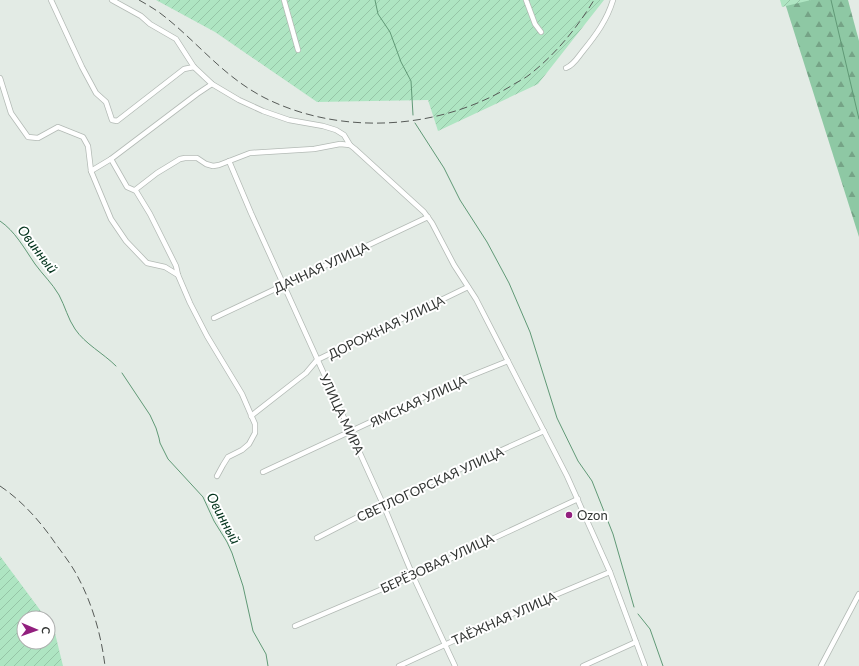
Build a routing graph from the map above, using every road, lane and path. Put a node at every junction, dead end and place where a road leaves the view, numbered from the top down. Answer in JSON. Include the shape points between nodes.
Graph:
{"nodes":[{"id":1,"x":51,"y":0,"type":"edge"},
{"id":2,"x":112,"y":0,"type":"edge"},
{"id":3,"x":284,"y":0,"type":"edge"},
{"id":4,"x":526,"y":0,"type":"edge"},
{"id":5,"x":613,"y":0,"type":"edge"},
{"id":6,"x":541,"y":32,"type":"dead end"},
{"id":7,"x":298,"y":50,"type":"dead end"},
{"id":8,"x":194,"y":67,"type":"junction"},
{"id":9,"x":566,"y":68,"type":"dead end"},
{"id":10,"x":0,"y":78,"type":"edge"},
{"id":11,"x":212,"y":84,"type":"junction"},
{"id":12,"x":350,"y":145,"type":"junction"},
{"id":13,"x":110,"y":159,"type":"junction"},
{"id":14,"x":229,"y":161,"type":"junction"},
{"id":15,"x":91,"y":171,"type":"junction"},
{"id":16,"x":135,"y":190,"type":"junction"},
{"id":17,"x":428,"y":217,"type":"junction"},
{"id":18,"x":178,"y":275,"type":"junction"},
{"id":19,"x":283,"y":284,"type":"junction"},
{"id":20,"x":468,"y":287,"type":"junction"},
{"id":21,"x":214,"y":318,"type":"dead end"},
{"id":22,"x":317,"y":360,"type":"junction"},
{"id":23,"x":508,"y":361,"type":"junction"},
{"id":24,"x":251,"y":416,"type":"junction"},
{"id":25,"x":544,"y":431,"type":"junction"},
{"id":26,"x":350,"y":432,"type":"junction"},
{"id":27,"x":263,"y":472,"type":"dead end"},
{"id":28,"x":217,"y":476,"type":"dead end"},
{"id":29,"x":578,"y":499,"type":"junction"},
{"id":30,"x":383,"y":504,"type":"junction"},
{"id":31,"x":317,"y":538,"type":"dead end"},
{"id":32,"x":610,"y":572,"type":"junction"},
{"id":33,"x":413,"y":576,"type":"junction"},
{"id":34,"x":859,"y":594,"type":"edge"},
{"id":35,"x":295,"y":626,"type":"dead end"},
{"id":36,"x":636,"y":642,"type":"junction"},
{"id":37,"x":445,"y":645,"type":"junction"},
{"id":38,"x":399,"y":666,"type":"edge"},
{"id":39,"x":455,"y":666,"type":"edge"},
{"id":40,"x":583,"y":666,"type":"edge"},
{"id":41,"x":645,"y":666,"type":"edge"},
{"id":42,"x":821,"y":666,"type":"edge"}],
"edges":[{"from":1,"to":8,"type":"street","via":[[85,74],[96,93],[106,102],[112,120],[117,121],[184,70]]},
{"from":2,"to":8,"type":"street","via":[[176,39]]},
{"from":3,"to":7,"type":"street"},
{"from":4,"to":6,"type":"street","via":[[535,24]]},
{"from":5,"to":9,"type":"street","via":[[607,17],[595,36],[572,65]]},
{"from":8,"to":11,"type":"street"},
{"from":10,"to":15,"type":"street","via":[[11,113],[28,137],[38,138],[58,127],[78,134],[88,146]]},
{"from":11,"to":12,"type":"street","via":[[263,111],[289,120],[336,130],[344,135]]},
{"from":11,"to":13,"type":"street"},
{"from":12,"to":14,"type":"street","via":[[250,152]]},
{"from":12,"to":17,"type":"street"},
{"from":13,"to":15,"type":"street"},
{"from":13,"to":16,"type":"street","via":[[127,187]]},
{"from":14,"to":16,"type":"street","via":[[213,166],[197,158],[180,159]]},
{"from":14,"to":19,"type":"street","name":"УЛИЦА МИРА"},
{"from":15,"to":18,"type":"street","via":[[111,218],[126,241],[147,263],[165,267]]},
{"from":16,"to":18,"type":"street","via":[[150,214]]},
{"from":17,"to":19,"type":"street","name":"ДАЧНАЯ УЛИЦА"},
{"from":17,"to":20,"type":"street"},
{"from":18,"to":24,"type":"street","via":[[207,336],[242,394]]},
{"from":19,"to":21,"type":"street","name":"ДАЧНАЯ УЛИЦА"},
{"from":19,"to":22,"type":"street","name":"УЛИЦА МИРА"},
{"from":20,"to":22,"type":"street","name":"ДОРОЖНАЯ УЛИЦА"},
{"from":20,"to":23,"type":"street"},
{"from":22,"to":24,"type":"street","name":"ДОРОЖНАЯ УЛИЦА","via":[[306,373]]},
{"from":22,"to":26,"type":"street","name":"УЛИЦА МИРА"},
{"from":23,"to":25,"type":"street"},
{"from":23,"to":26,"type":"street","name":"ЯМСКАЯ УЛИЦА","via":[[463,379]]},
{"from":24,"to":28,"type":"street","via":[[255,428],[252,440],[242,450],[228,457]]},
{"from":25,"to":29,"type":"street"},
{"from":25,"to":30,"type":"street","name":"СВЕТЛОГОРСКАЯ УЛИЦА"},
{"from":26,"to":27,"type":"street","name":"ЯМСКАЯ УЛИЦА"},
{"from":26,"to":30,"type":"street","name":"УЛИЦА МИРА"},
{"from":29,"to":32,"type":"street"},
{"from":29,"to":33,"type":"street","name":"БЕРЁЗОВАЯ УЛИЦА"},
{"from":30,"to":31,"type":"street","name":"СВЕТЛОГОРСКАЯ УЛИЦА"},
{"from":30,"to":33,"type":"street","name":"УЛИЦА МИРА"},
{"from":32,"to":36,"type":"street"},
{"from":32,"to":37,"type":"street","name":"ТАЁЖНАЯ УЛИЦА"},
{"from":33,"to":35,"type":"street","name":"БЕРЁЗОВАЯ УЛИЦА"},
{"from":33,"to":37,"type":"street","name":"УЛИЦА МИРА"},
{"from":34,"to":42,"type":"street"},
{"from":36,"to":40,"type":"street"},
{"from":36,"to":41,"type":"street"},
{"from":37,"to":38,"type":"street","name":"ТАЁЖНАЯ УЛИЦА"},
{"from":37,"to":39,"type":"street","name":"УЛИЦА МИРА"}]}
